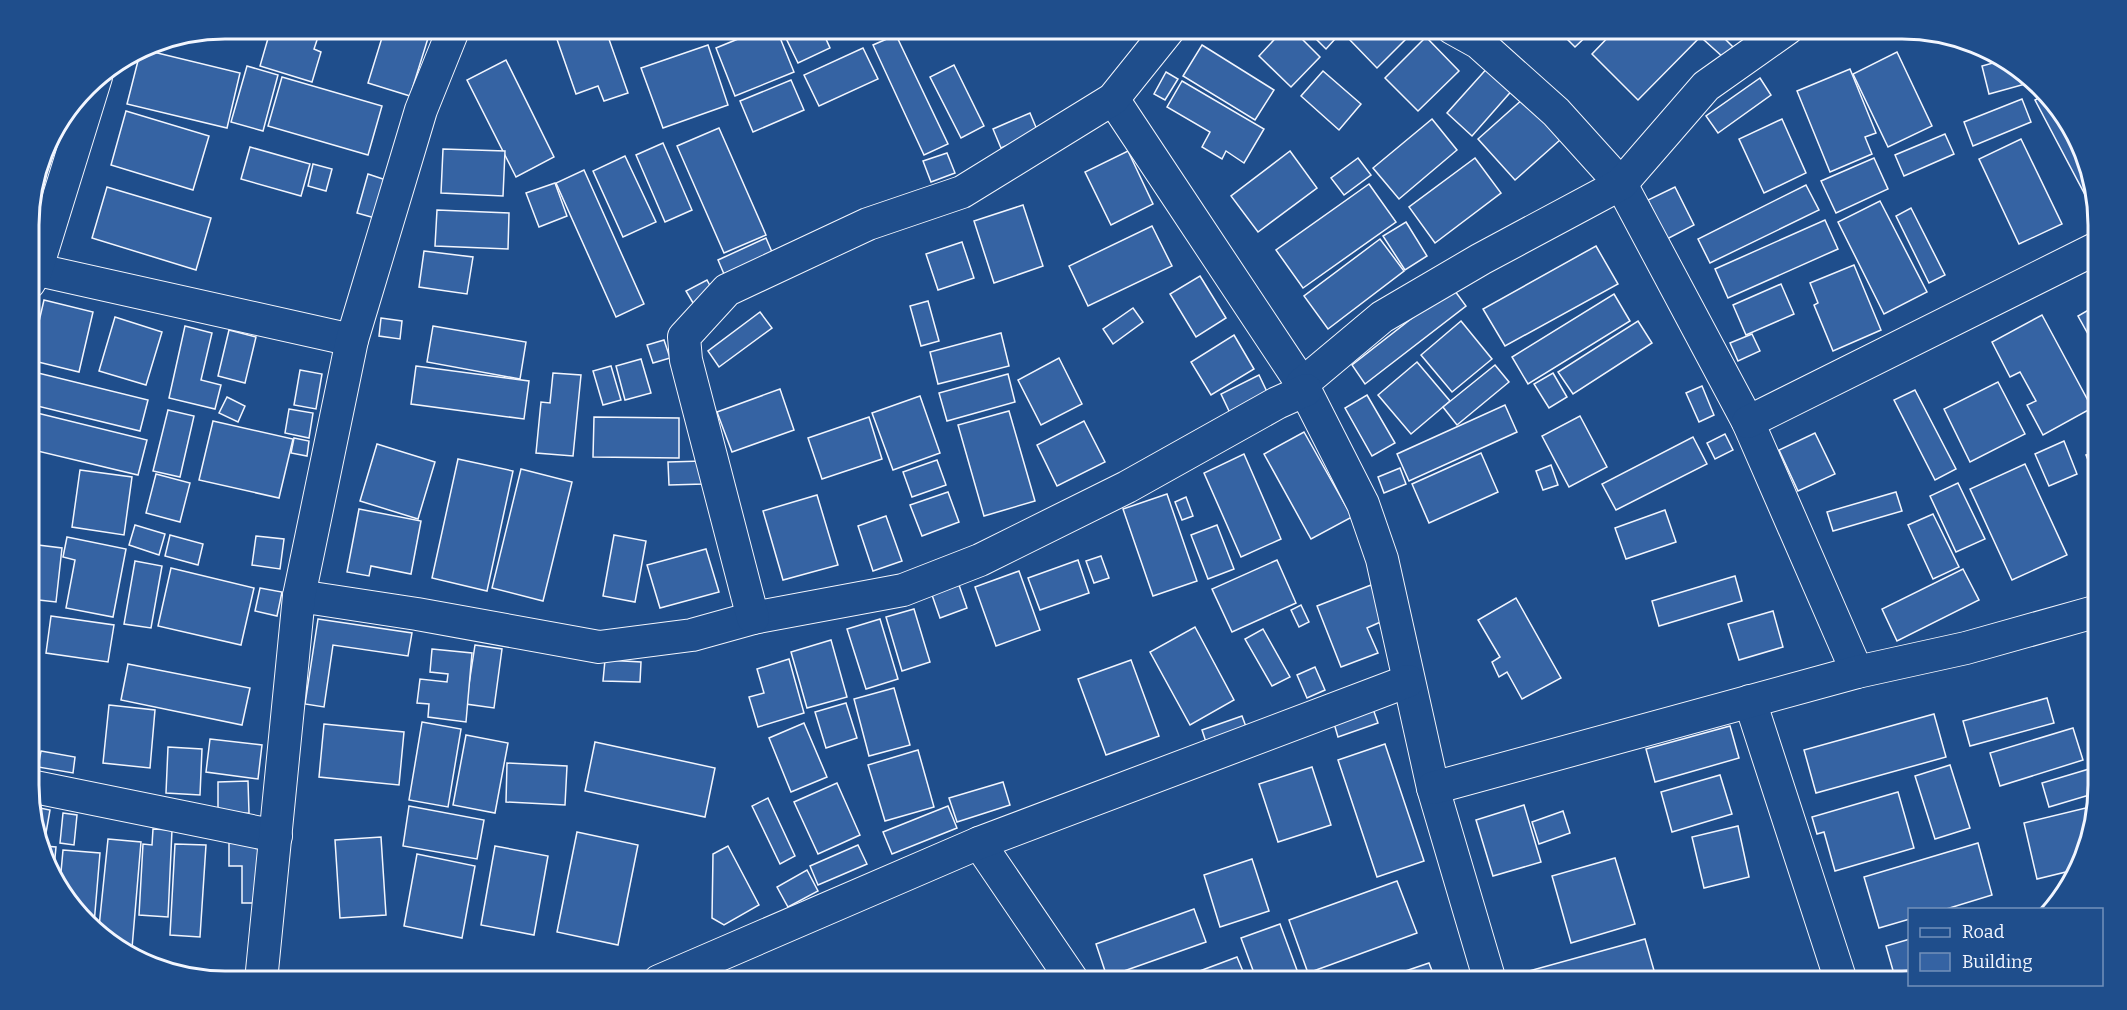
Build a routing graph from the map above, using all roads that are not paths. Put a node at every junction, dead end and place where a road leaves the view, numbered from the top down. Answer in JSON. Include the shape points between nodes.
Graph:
{"nodes":[{"id":1,"x":450,"y":39,"type":"edge"},
{"id":2,"x":1161,"y":39,"type":"edge"},
{"id":3,"x":1472,"y":39,"type":"edge"},
{"id":4,"x":1772,"y":39,"type":"edge"},
{"id":5,"x":89,"y":99,"type":"edge"},
{"id":6,"x":1113,"y":99,"type":"junction"},
{"id":7,"x":1621,"y":184,"type":"junction"},
{"id":8,"x":39,"y":250,"type":"edge"},
{"id":9,"x":2088,"y":252,"type":"edge"},
{"id":10,"x":39,"y":276,"type":"edge"},
{"id":11,"x":352,"y":340,"type":"junction"},
{"id":12,"x":1304,"y":387,"type":"junction"},
{"id":13,"x":1748,"y":422,"type":"junction"},
{"id":14,"x":299,"y":596,"type":"junction"},
{"id":15,"x":753,"y":618,"type":"junction"},
{"id":16,"x":2088,"y":622,"type":"edge"},
{"id":17,"x":1857,"y":672,"type":"junction"},
{"id":18,"x":1408,"y":681,"type":"junction"},
{"id":19,"x":1750,"y":701,"type":"junction"},
{"id":20,"x":39,"y":788,"type":"edge"},
{"id":21,"x":1433,"y":788,"type":"junction"},
{"id":22,"x":276,"y":836,"type":"junction"},
{"id":23,"x":980,"y":843,"type":"junction"},
{"id":24,"x":262,"y":971,"type":"edge"},
{"id":25,"x":682,"y":971,"type":"edge"},
{"id":26,"x":1066,"y":971,"type":"edge"},
{"id":27,"x":1487,"y":971,"type":"edge"},
{"id":28,"x":1838,"y":971,"type":"edge"}],
"edges":[{"from":1,"to":11,"type":"street","via":[[421,110]]},
{"from":2,"to":6,"type":"street"},
{"from":3,"to":7,"type":"street","via":[[1556,112]]},
{"from":4,"to":7,"type":"street","via":[[1706,86]]},
{"from":5,"to":8,"type":"street"},
{"from":6,"to":12,"type":"street"},
{"from":6,"to":15,"type":"street","via":[[962,192],[868,224],[727,290],[684,337],[686,360]]},
{"from":7,"to":12,"type":"street","via":[[1382,316]]},
{"from":7,"to":13,"type":"street"},
{"from":9,"to":13,"type":"street"},
{"from":10,"to":11,"type":"street"},
{"from":11,"to":14,"type":"street"},
{"from":12,"to":15,"type":"street","via":[[1127,487],[980,560],[903,590]]},
{"from":12,"to":18,"type":"street","via":[[1363,504],[1382,559]]},
{"from":13,"to":17,"type":"street"},
{"from":14,"to":15,"type":"street","via":[[599,647],[692,635]]},
{"from":14,"to":22,"type":"street"},
{"from":16,"to":17,"type":"street"},
{"from":17,"to":19,"type":"street"},
{"from":18,"to":21,"type":"street"},
{"from":18,"to":23,"type":"street"},
{"from":19,"to":21,"type":"street"},
{"from":19,"to":28,"type":"street"},
{"from":20,"to":22,"type":"street"},
{"from":21,"to":27,"type":"street"},
{"from":22,"to":24,"type":"street"},
{"from":23,"to":25,"type":"street"},
{"from":23,"to":26,"type":"street"}]}
